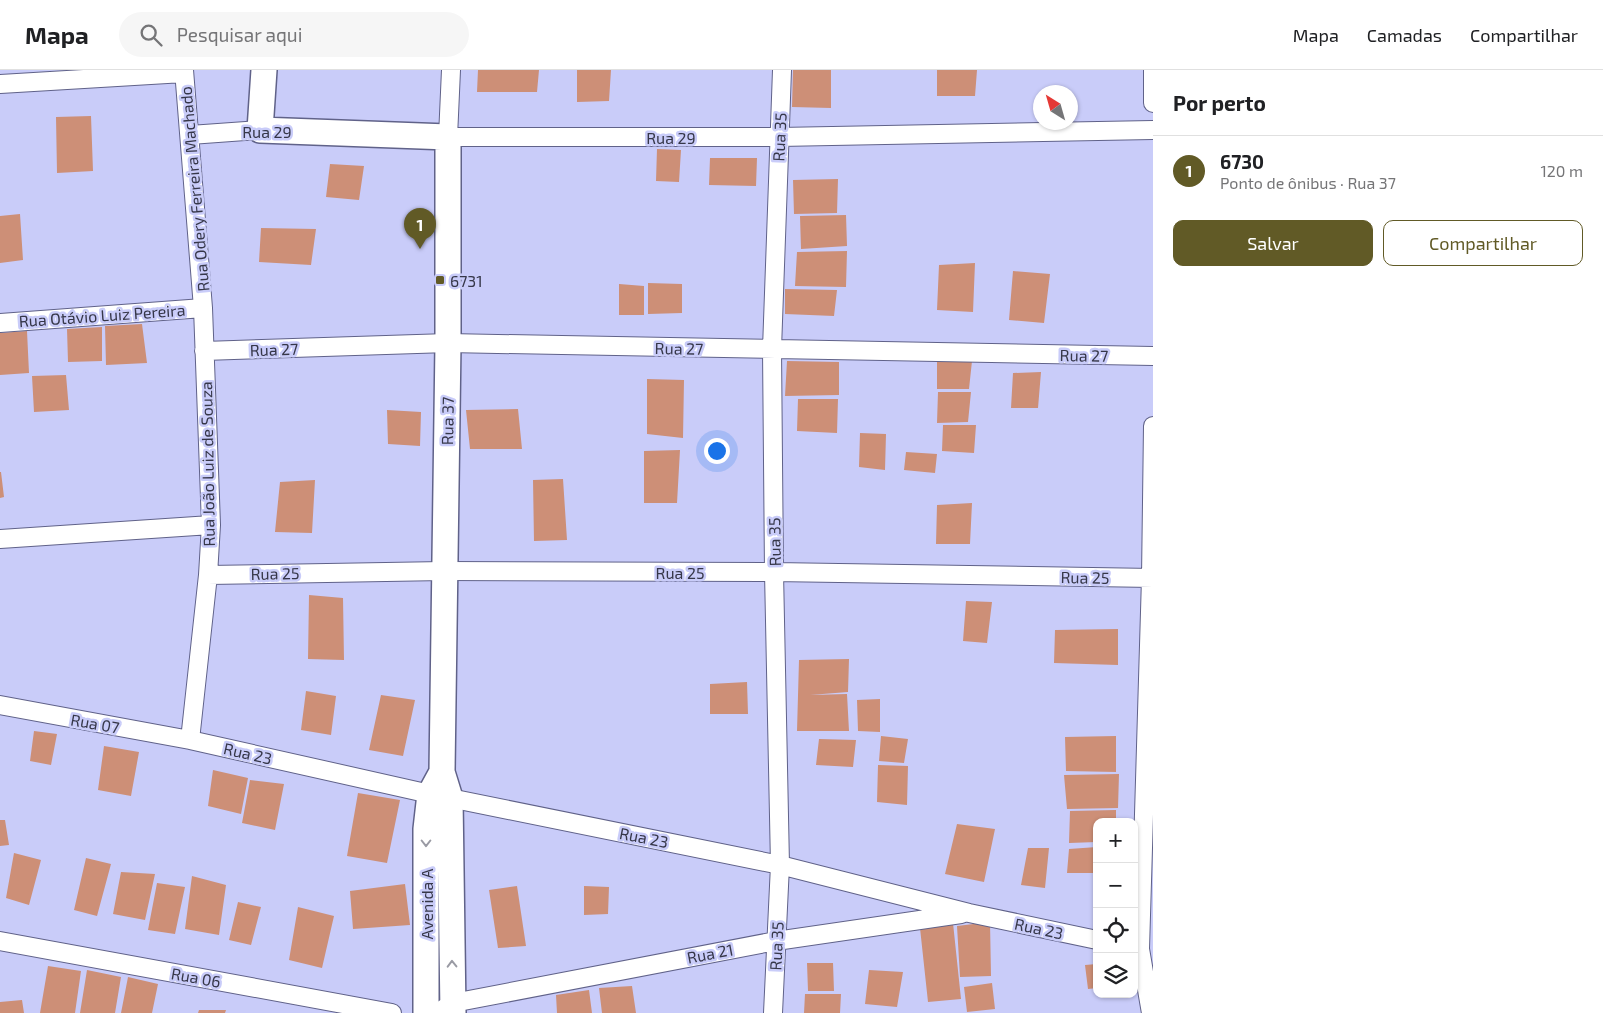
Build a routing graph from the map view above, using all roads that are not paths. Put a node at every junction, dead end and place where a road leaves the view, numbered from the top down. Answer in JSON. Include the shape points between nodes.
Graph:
{"nodes":[{"id":1,"x":264,"y":70,"type":"edge"},
{"id":2,"x":451,"y":70,"type":"edge"},
{"id":3,"x":782,"y":70,"type":"edge"},
{"id":4,"x":1153,"y":70,"type":"edge"},
{"id":5,"x":184,"y":72,"type":"edge"},
{"id":6,"x":0,"y":84,"type":"edge"},
{"id":7,"x":1153,"y":103,"type":"edge"},
{"id":8,"x":260,"y":130,"type":"junction"},
{"id":9,"x":1153,"y":130,"type":"edge"},
{"id":10,"x":190,"y":135,"type":"junction"},
{"id":11,"x":448,"y":137,"type":"junction"},
{"id":12,"x":779,"y":137,"type":"junction"},
{"id":13,"x":203,"y":308,"type":"junction"},
{"id":14,"x":0,"y":323,"type":"edge"},
{"id":15,"x":448,"y":343,"type":"junction"},
{"id":16,"x":772,"y":349,"type":"junction"},
{"id":17,"x":204,"y":351,"type":"junction"},
{"id":18,"x":1153,"y":356,"type":"edge"},
{"id":19,"x":1153,"y":426,"type":"edge"},
{"id":20,"x":211,"y":525,"type":"junction"},
{"id":21,"x":0,"y":539,"type":"edge"},
{"id":22,"x":444,"y":571,"type":"junction"},
{"id":23,"x":774,"y":572,"type":"junction"},
{"id":24,"x":208,"y":574,"type":"junction"},
{"id":25,"x":1152,"y":578,"type":"edge"},
{"id":26,"x":0,"y":706,"type":"edge"},
{"id":27,"x":190,"y":740,"type":"junction"},
{"id":28,"x":440,"y":796,"type":"junction"},
{"id":29,"x":780,"y":865,"type":"junction"},
{"id":30,"x":969,"y":913,"type":"junction"},
{"id":31,"x":1138,"y":923,"type":"edge"},
{"id":32,"x":1093,"y":939,"type":"edge"},
{"id":33,"x":776,"y":940,"type":"junction"},
{"id":34,"x":0,"y":941,"type":"edge"},
{"id":35,"x":1138,"y":953,"type":"edge"},
{"id":36,"x":448,"y":1010,"type":"edge"},
{"id":37,"x":392,"y":1013,"type":"edge"},
{"id":38,"x":426,"y":1013,"type":"edge"},
{"id":39,"x":773,"y":1013,"type":"edge"},
{"id":40,"x":1151,"y":1013,"type":"edge"}],
"edges":[{"from":1,"to":8,"type":"street"},
{"from":2,"to":11,"type":"street","name":"Rua 37"},
{"from":3,"to":12,"type":"street","name":"Rua 35"},
{"from":4,"to":7,"type":"street"},
{"from":5,"to":6,"type":"street"},
{"from":5,"to":10,"type":"street","name":"Rua Odery Ferreira Machado"},
{"from":8,"to":10,"type":"street","name":"Rua 29"},
{"from":8,"to":11,"type":"street","name":"Rua 29"},
{"from":9,"to":12,"type":"street","name":"Rua 29"},
{"from":10,"to":13,"type":"street","name":"Rua Odery Ferreira Machado"},
{"from":11,"to":12,"type":"street","name":"Rua 29"},
{"from":11,"to":15,"type":"street","name":"Rua 37"},
{"from":12,"to":16,"type":"street","name":"Rua 35"},
{"from":13,"to":14,"type":"street","name":"Rua Otávio Luiz Pereira"},
{"from":13,"to":17,"type":"street","name":"Rua João Luiz de Souza"},
{"from":15,"to":16,"type":"street","name":"Rua 27"},
{"from":15,"to":17,"type":"street","name":"Rua 27"},
{"from":15,"to":22,"type":"street","name":"Rua 37"},
{"from":16,"to":18,"type":"street","name":"Rua 27"},
{"from":16,"to":23,"type":"street","name":"Rua 35"},
{"from":17,"to":20,"type":"street","name":"Rua João Luiz de Souza"},
{"from":19,"to":25,"type":"street"},
{"from":20,"to":21,"type":"street"},
{"from":20,"to":24,"type":"street","name":"Rua João Luiz de Souza"},
{"from":22,"to":23,"type":"street","name":"Rua 25"},
{"from":22,"to":24,"type":"street","name":"Rua 25"},
{"from":22,"to":28,"type":"street","name":"Rua 37"},
{"from":23,"to":25,"type":"street","name":"Rua 25"},
{"from":23,"to":29,"type":"street","name":"Rua 35"},
{"from":24,"to":27,"type":"street","name":"Rua João Luiz de Souza"},
{"from":25,"to":31,"type":"street"},
{"from":26,"to":27,"type":"street","name":"Rua 07"},
{"from":27,"to":28,"type":"street","name":"Rua 23"},
{"from":28,"to":29,"type":"street","name":"Rua 23"},
{"from":36,"to":28,"type":"street","name":"Avenida A","one_way":true},
{"from":28,"to":38,"type":"street","name":"Avenida A","one_way":true,"via":[[426,829]]},
{"from":29,"to":30,"type":"street","name":"Rua 23"},
{"from":29,"to":33,"type":"street","name":"Rua 35"},
{"from":30,"to":32,"type":"street","name":"Rua 23"},
{"from":30,"to":33,"type":"street","name":"Rua 21"},
{"from":33,"to":36,"type":"street","name":"Rua 21"},
{"from":33,"to":39,"type":"street","name":"Rua 35"},
{"from":34,"to":37,"type":"street","name":"Rua 06"},
{"from":35,"to":40,"type":"street"}]}
